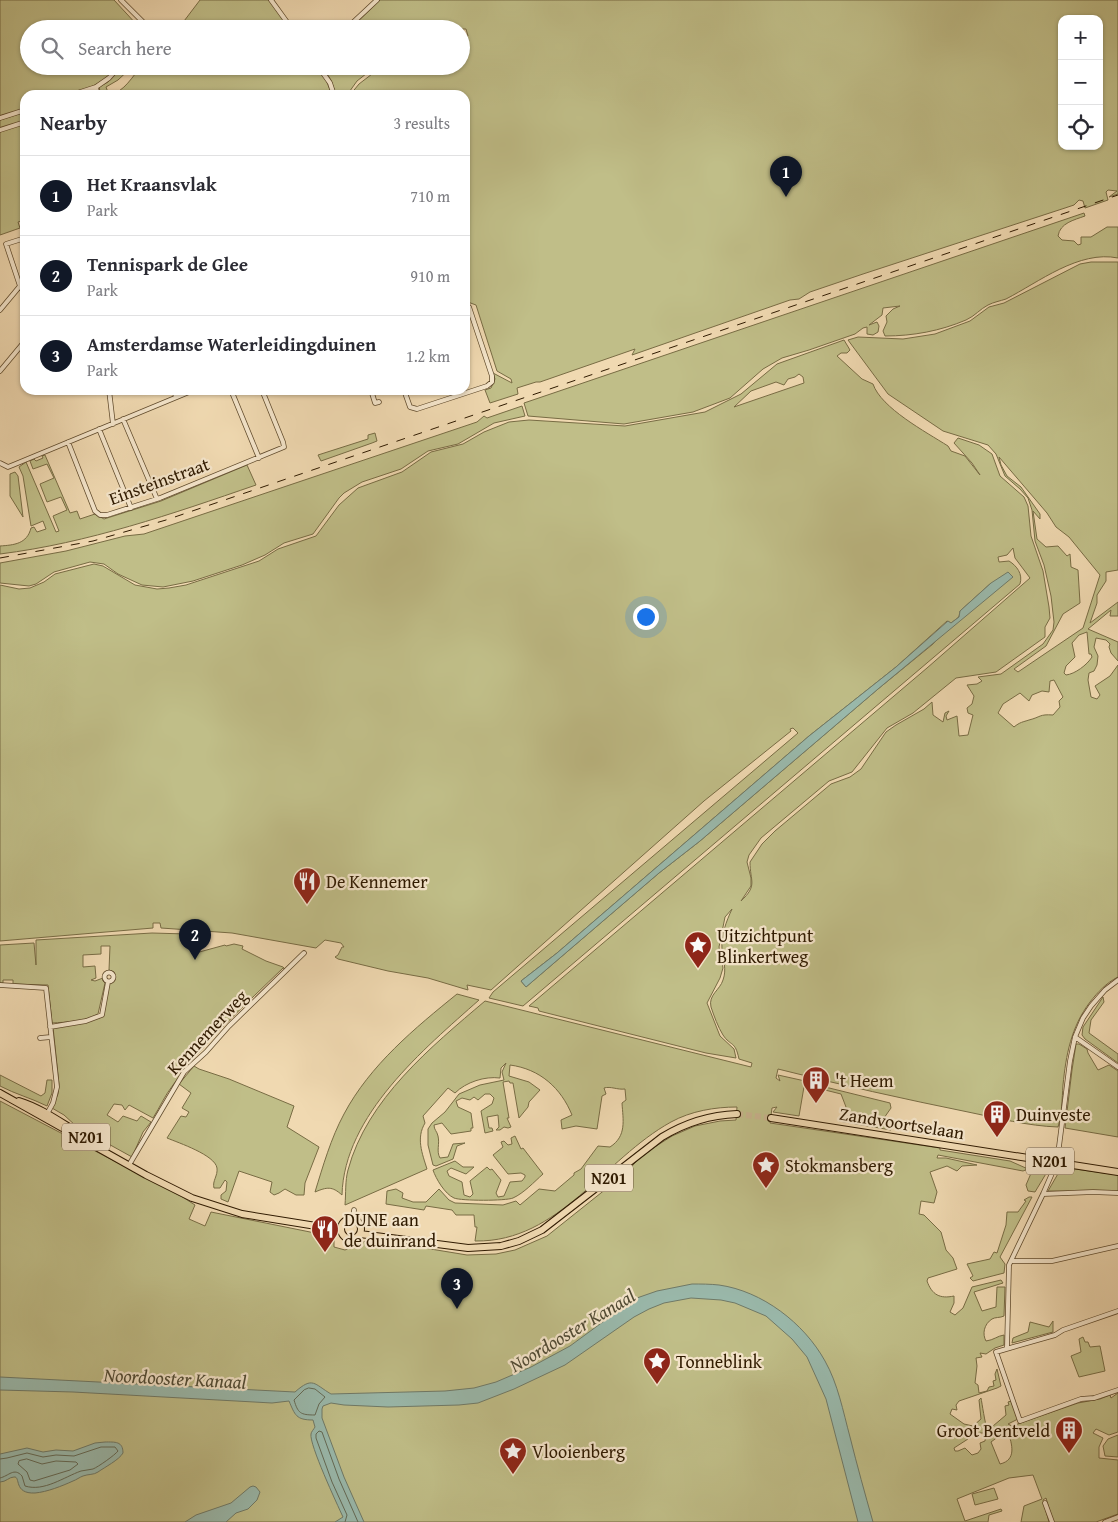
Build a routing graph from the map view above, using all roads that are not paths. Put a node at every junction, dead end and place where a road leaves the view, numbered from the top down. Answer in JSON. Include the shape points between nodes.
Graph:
{"nodes":[{"id":1,"x":120,"y":0,"type":"edge"},
{"id":2,"x":272,"y":0,"type":"edge"},
{"id":3,"x":376,"y":0,"type":"edge"},
{"id":4,"x":141,"y":20,"type":"edge"},
{"id":5,"x":286,"y":20,"type":"edge"},
{"id":6,"x":355,"y":20,"type":"edge"},
{"id":7,"x":112,"y":75,"type":"edge"},
{"id":8,"x":324,"y":75,"type":"edge"},
{"id":9,"x":98,"y":90,"type":"edge"},
{"id":10,"x":332,"y":90,"type":"edge"},
{"id":11,"x":20,"y":112,"type":"edge"},
{"id":12,"x":0,"y":118,"type":"edge"},
{"id":13,"x":20,"y":124,"type":"edge"},
{"id":14,"x":0,"y":130,"type":"edge"},
{"id":15,"x":20,"y":240,"type":"edge"},
{"id":16,"x":0,"y":243,"type":"edge"},
{"id":17,"x":6,"y":244,"type":"junction"},
{"id":18,"x":20,"y":286,"type":"joint"},
{"id":19,"x":470,"y":307,"type":"edge"},
{"id":20,"x":0,"y":310,"type":"edge"},
{"id":21,"x":20,"y":347,"type":"edge"},
{"id":22,"x":0,"y":371,"type":"edge"},
{"id":23,"x":470,"y":391,"type":"edge"},
{"id":24,"x":110,"y":395,"type":"edge"},
{"id":25,"x":175,"y":395,"type":"edge"},
{"id":26,"x":183,"y":395,"type":"edge"},
{"id":27,"x":233,"y":395,"type":"edge"},
{"id":28,"x":264,"y":395,"type":"edge"},
{"id":29,"x":373,"y":395,"type":"edge"},
{"id":30,"x":406,"y":395,"type":"edge"},
{"id":31,"x":458,"y":395,"type":"edge"},
{"id":32,"x":452,"y":397,"type":"joint"},
{"id":33,"x":176,"y":398,"type":"junction"},
{"id":34,"x":379,"y":402,"type":"dead end"},
{"id":35,"x":123,"y":419,"type":"junction"},
{"id":36,"x":113,"y":424,"type":"junction"},
{"id":37,"x":99,"y":429,"type":"junction"},
{"id":38,"x":68,"y":442,"type":"junction"},
{"id":39,"x":259,"y":458,"type":"junction"},
{"id":40,"x":0,"y":463,"type":"edge"},
{"id":41,"x":156,"y":500,"type":"junction"},
{"id":42,"x":131,"y":508,"type":"junction"},
{"id":43,"x":304,"y":953,"type":"dead end"},
{"id":44,"x":1118,"y":980,"type":"edge"},
{"id":45,"x":108,"y":982,"type":"dead end"},
{"id":46,"x":0,"y":985,"type":"edge"},
{"id":47,"x":50,"y":1027,"type":"junction"},
{"id":48,"x":51,"y":1037,"type":"junction"},
{"id":49,"x":1074,"y":1037,"type":"junction"},
{"id":50,"x":40,"y":1038,"type":"dead end"},
{"id":51,"x":1118,"y":1067,"type":"edge"},
{"id":52,"x":0,"y":1093,"type":"edge"},
{"id":53,"x":737,"y":1114,"type":"tunnel mouth"},
{"id":54,"x":45,"y":1116,"type":"junction"},
{"id":55,"x":771,"y":1118,"type":"tunnel mouth"},
{"id":56,"x":1057,"y":1162,"type":"junction"},
{"id":57,"x":130,"y":1164,"type":"junction"},
{"id":58,"x":1118,"y":1172,"type":"edge"},
{"id":59,"x":1118,"y":1193,"type":"edge"},
{"id":60,"x":1043,"y":1194,"type":"junction"},
{"id":61,"x":354,"y":1210,"type":"dead end"},
{"id":62,"x":352,"y":1220,"type":"junction"},
{"id":63,"x":341,"y":1228,"type":"junction"},
{"id":64,"x":360,"y":1231,"type":"junction"},
{"id":65,"x":1118,"y":1246,"type":"edge"},
{"id":66,"x":1011,"y":1261,"type":"junction"},
{"id":67,"x":1118,"y":1311,"type":"edge"},
{"id":68,"x":1008,"y":1348,"type":"junction"},
{"id":69,"x":996,"y":1352,"type":"junction"},
{"id":70,"x":991,"y":1353,"type":"dead end"},
{"id":71,"x":1118,"y":1390,"type":"edge"},
{"id":72,"x":1045,"y":1503,"type":"dead end"},
{"id":73,"x":1118,"y":1517,"type":"edge"},
{"id":74,"x":1052,"y":1522,"type":"edge"},
{"id":75,"x":1104,"y":1522,"type":"edge"}],
"edges":[{"from":1,"to":4,"type":"street"},
{"from":2,"to":5,"type":"street"},
{"from":3,"to":6,"type":"street"},
{"from":7,"to":9,"type":"street"},
{"from":8,"to":10,"type":"street"},
{"from":11,"to":12,"type":"street"},
{"from":13,"to":14,"type":"street"},
{"from":15,"to":17,"type":"street"},
{"from":16,"to":17,"type":"street"},
{"from":17,"to":18,"type":"street"},
{"from":18,"to":20,"type":"street"},
{"from":19,"to":23,"type":"street","via":[[492,376],[492,382],[487,386]]},
{"from":21,"to":22,"type":"street"},
{"from":24,"to":36,"type":"street"},
{"from":25,"to":33,"type":"street"},
{"from":26,"to":33,"type":"street"},
{"from":27,"to":39,"type":"street"},
{"from":28,"to":39,"type":"street","name":"Einsteinstraat","via":[[284,445]]},
{"from":29,"to":34,"type":"street","via":[[375,403]]},
{"from":30,"to":32,"type":"street","via":[[410,407],[417,409]]},
{"from":31,"to":32,"type":"street"},
{"from":33,"to":35,"type":"street"},
{"from":35,"to":36,"type":"street"},
{"from":35,"to":41,"type":"street"},
{"from":36,"to":37,"type":"street"},
{"from":37,"to":38,"type":"street"},
{"from":37,"to":42,"type":"street"},
{"from":38,"to":40,"type":"street","via":[[8,467]]},
{"from":38,"to":42,"type":"street","name":"Einsteinstraat","via":[[97,513],[105,516]]},
{"from":39,"to":41,"type":"street","name":"Einsteinstraat"},
{"from":41,"to":42,"type":"street","name":"Einsteinstraat"},
{"from":43,"to":57,"type":"street","name":"Kennemerweg","via":[[184,1072]]},
{"from":44,"to":49,"type":"street","via":[[1104,990],[1091,1006]]},
{"from":45,"to":47,"type":"street","via":[[102,1015],[86,1022]]},
{"from":46,"to":47,"type":"street","via":[[46,988]]},
{"from":47,"to":48,"type":"street"},
{"from":48,"to":50,"type":"street"},
{"from":48,"to":54,"type":"street","via":[[57,1087]]},
{"from":49,"to":51,"type":"street"},
{"from":49,"to":56,"type":"street"},
{"from":52,"to":54,"type":"main road","number":"N201","via":[[26,1103]]},
{"from":53,"to":64,"type":"main road","number":"N201","via":[[704,1118],[662,1137],[542,1230],[519,1241],[501,1246],[468,1248]]},
{"from":54,"to":57,"type":"main road","number":"N201"},
{"from":55,"to":56,"type":"main road","name":"Zandvoortselaan","number":"N201"},
{"from":56,"to":58,"type":"main road","name":"Zandvoortselaan","number":"N201"},
{"from":56,"to":60,"type":"street"},
{"from":57,"to":63,"type":"main road","number":"N201","via":[[192,1198],[226,1210]]},
{"from":59,"to":60,"type":"street"},
{"from":60,"to":66,"type":"street"},
{"from":61,"to":62,"type":"street"},
{"from":62,"to":63,"type":"main road","via":[[347,1220]]},
{"from":62,"to":64,"type":"main road","via":[[359,1223]]},
{"from":63,"to":64,"type":"main road","number":"N201","via":[[343,1236],[349,1239],[354,1239]]},
{"from":65,"to":66,"type":"street","via":[[1052,1261]]},
{"from":66,"to":68,"type":"street","via":[[1008,1275]]},
{"from":67,"to":68,"type":"street","via":[[1055,1335]]},
{"from":68,"to":69,"type":"street"},
{"from":69,"to":70,"type":"street"},
{"from":69,"to":71,"type":"street","via":[[1020,1421],[1081,1399]]},
{"from":72,"to":74,"type":"street"},
{"from":73,"to":75,"type":"street"}]}
